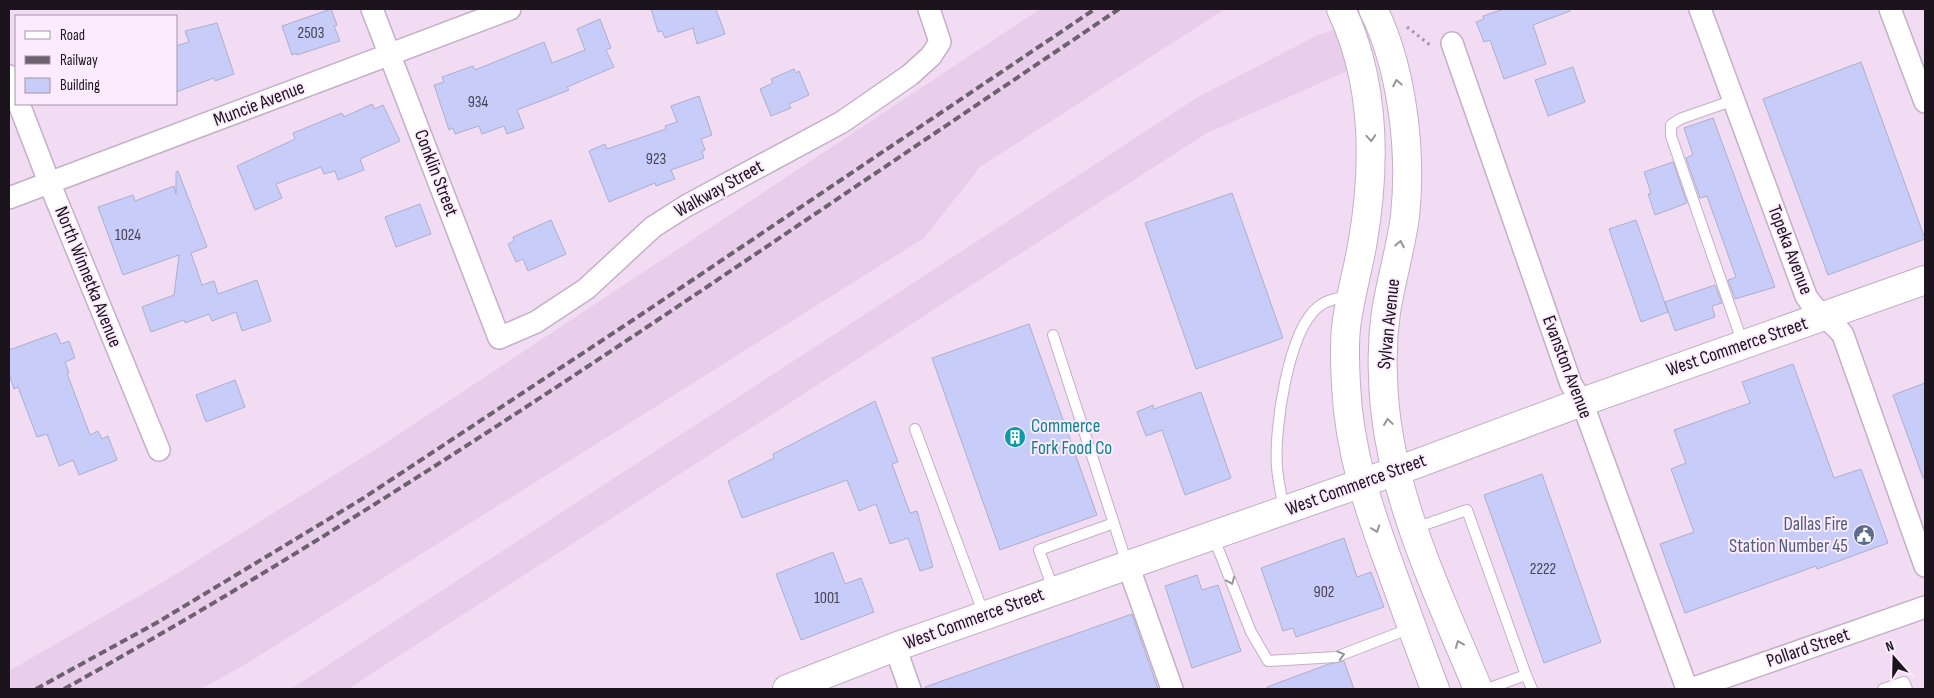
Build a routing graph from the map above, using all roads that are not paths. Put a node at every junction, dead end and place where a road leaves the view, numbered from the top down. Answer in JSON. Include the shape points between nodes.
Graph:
{"nodes":[{"id":1,"x":372,"y":9,"type":"edge"},
{"id":2,"x":510,"y":9,"type":"edge"},
{"id":3,"x":929,"y":9,"type":"edge"},
{"id":4,"x":1341,"y":9,"type":"edge"},
{"id":5,"x":1373,"y":9,"type":"edge"},
{"id":6,"x":1700,"y":9,"type":"edge"},
{"id":7,"x":1890,"y":9,"type":"edge"},
{"id":8,"x":1454,"y":48,"type":"road end"},
{"id":9,"x":390,"y":54,"type":"junction"},
{"id":10,"x":1918,"y":59,"type":"edge"},
{"id":11,"x":9,"y":76,"type":"edge"},
{"id":12,"x":15,"y":93,"type":"edge"},
{"id":13,"x":1734,"y":100,"type":"junction"},
{"id":14,"x":1925,"y":102,"type":"edge"},
{"id":15,"x":19,"y":105,"type":"edge"},
{"id":16,"x":49,"y":182,"type":"junction"},
{"id":17,"x":9,"y":198,"type":"edge"},
{"id":18,"x":1925,"y":280,"type":"edge"},
{"id":19,"x":1351,"y":296,"type":"junction"},
{"id":20,"x":1823,"y":317,"type":"junction"},
{"id":21,"x":1053,"y":335,"type":"dead end"},
{"id":22,"x":499,"y":338,"type":"joint"},
{"id":23,"x":1743,"y":344,"type":"junction"},
{"id":24,"x":1582,"y":402,"type":"junction"},
{"id":25,"x":915,"y":429,"type":"dead end"},
{"id":26,"x":159,"y":450,"type":"dead end"},
{"id":27,"x":1396,"y":470,"type":"junction"},
{"id":28,"x":1361,"y":483,"type":"junction"},
{"id":29,"x":1285,"y":510,"type":"junction"},
{"id":30,"x":1114,"y":523,"type":"junction"},
{"id":31,"x":1414,"y":529,"type":"junction"},
{"id":32,"x":1212,"y":535,"type":"junction"},
{"id":33,"x":1128,"y":565,"type":"junction"},
{"id":34,"x":1925,"y":566,"type":"edge"},
{"id":35,"x":1054,"y":591,"type":"junction"},
{"id":36,"x":1925,"y":607,"type":"edge"},
{"id":37,"x":985,"y":616,"type":"junction"},
{"id":38,"x":1412,"y":628,"type":"junction"},
{"id":39,"x":895,"y":648,"type":"junction"},
{"id":40,"x":1526,"y":675,"type":"junction"},
{"id":41,"x":787,"y":689,"type":"edge"},
{"id":42,"x":910,"y":689,"type":"edge"},
{"id":43,"x":1172,"y":689,"type":"edge"},
{"id":44,"x":1435,"y":689,"type":"edge"},
{"id":45,"x":1478,"y":689,"type":"edge"},
{"id":46,"x":1487,"y":689,"type":"edge"},
{"id":47,"x":1532,"y":689,"type":"edge"},
{"id":48,"x":1687,"y":689,"type":"edge"},
{"id":49,"x":1691,"y":689,"type":"edge"},
{"id":50,"x":1883,"y":689,"type":"edge"},
{"id":51,"x":1907,"y":689,"type":"edge"}],
"edges":[{"from":1,"to":9,"type":"street","name":"Conklin Street"},
{"from":2,"to":9,"type":"street","name":"Muncie Avenue"},
{"from":3,"to":22,"type":"street","name":"Walkway Street","via":[[940,42],[931,56],[910,75],[842,122],[653,227],[586,289],[536,322]]},
{"from":4,"to":19,"type":"main road","name":"Sylvan Avenue","one_way":true,"via":[[1354,39],[1362,71],[1372,148],[1369,198]]},
{"from":27,"to":5,"type":"main road","name":"Sylvan Avenue","one_way":true,"via":[[1383,378],[1384,343],[1386,312],[1405,216],[1407,157],[1394,70]]},
{"from":6,"to":13,"type":"street","name":"Topeka Avenue"},
{"from":7,"to":10,"type":"street"},
{"from":8,"to":24,"type":"street","name":"Evanston Avenue","via":[[1571,384]]},
{"from":9,"to":16,"type":"street","name":"Muncie Avenue"},
{"from":9,"to":22,"type":"street","name":"Conklin Street"},
{"from":10,"to":14,"type":"street"},
{"from":11,"to":12,"type":"street"},
{"from":13,"to":20,"type":"street","name":"Topeka Avenue","via":[[1806,296]]},
{"from":13,"to":23,"type":"lane","via":[[1680,118],[1672,125],[1671,136]]},
{"from":15,"to":16,"type":"street","name":"North Winnetka Avenue"},
{"from":16,"to":17,"type":"street","name":"Muncie Avenue"},
{"from":16,"to":26,"type":"street","name":"North Winnetka Avenue"},
{"from":18,"to":20,"type":"main road","name":"West Commerce Street"},
{"from":19,"to":28,"type":"main road","name":"Sylvan Avenue","via":[[1346,328],[1346,387]]},
{"from":19,"to":29,"type":"lane","via":[[1329,300],[1317,308],[1297,337],[1284,388],[1279,426],[1277,465]]},
{"from":20,"to":23,"type":"main road","name":"West Commerce Street"},
{"from":20,"to":34,"type":"street","name":"Topeka Avenue","via":[[1843,335]]},
{"from":21,"to":30,"type":"lane"},
{"from":23,"to":24,"type":"main road","name":"West Commerce Street"},
{"from":24,"to":27,"type":"main road","name":"West Commerce Street"},
{"from":24,"to":48,"type":"street","name":"Evanston Avenue"},
{"from":25,"to":37,"type":"lane"},
{"from":27,"to":28,"type":"main road","name":"West Commerce Street"},
{"from":27,"to":31,"type":"main road","name":"Sylvan Avenue"},
{"from":28,"to":29,"type":"main road","name":"West Commerce Street"},
{"from":28,"to":38,"type":"main road","name":"Sylvan Avenue","one_way":true},
{"from":29,"to":32,"type":"main road","name":"West Commerce Street"},
{"from":30,"to":33,"type":"lane"},
{"from":30,"to":35,"type":"lane","via":[[1039,550]]},
{"from":31,"to":40,"type":"lane","via":[[1467,510]]},
{"from":45,"to":31,"type":"main road","name":"Sylvan Avenue","one_way":true},
{"from":32,"to":33,"type":"main road","name":"West Commerce Street"},
{"from":32,"to":38,"type":"lane","one_way":true,"via":[[1251,632],[1268,661],[1336,657]]},
{"from":33,"to":35,"type":"main road","name":"West Commerce Street"},
{"from":33,"to":43,"type":"street"},
{"from":35,"to":37,"type":"main road","name":"West Commerce Street"},
{"from":36,"to":49,"type":"street","name":"Pollard Street"},
{"from":37,"to":39,"type":"main road","name":"West Commerce Street"},
{"from":38,"to":44,"type":"main road","name":"Sylvan Avenue"},
{"from":39,"to":41,"type":"main road","name":"West Commerce Street"},
{"from":39,"to":42,"type":"street"},
{"from":40,"to":46,"type":"lane"},
{"from":40,"to":47,"type":"lane"},
{"from":50,"to":51,"type":"lane","via":[[1904,682]]}]}
